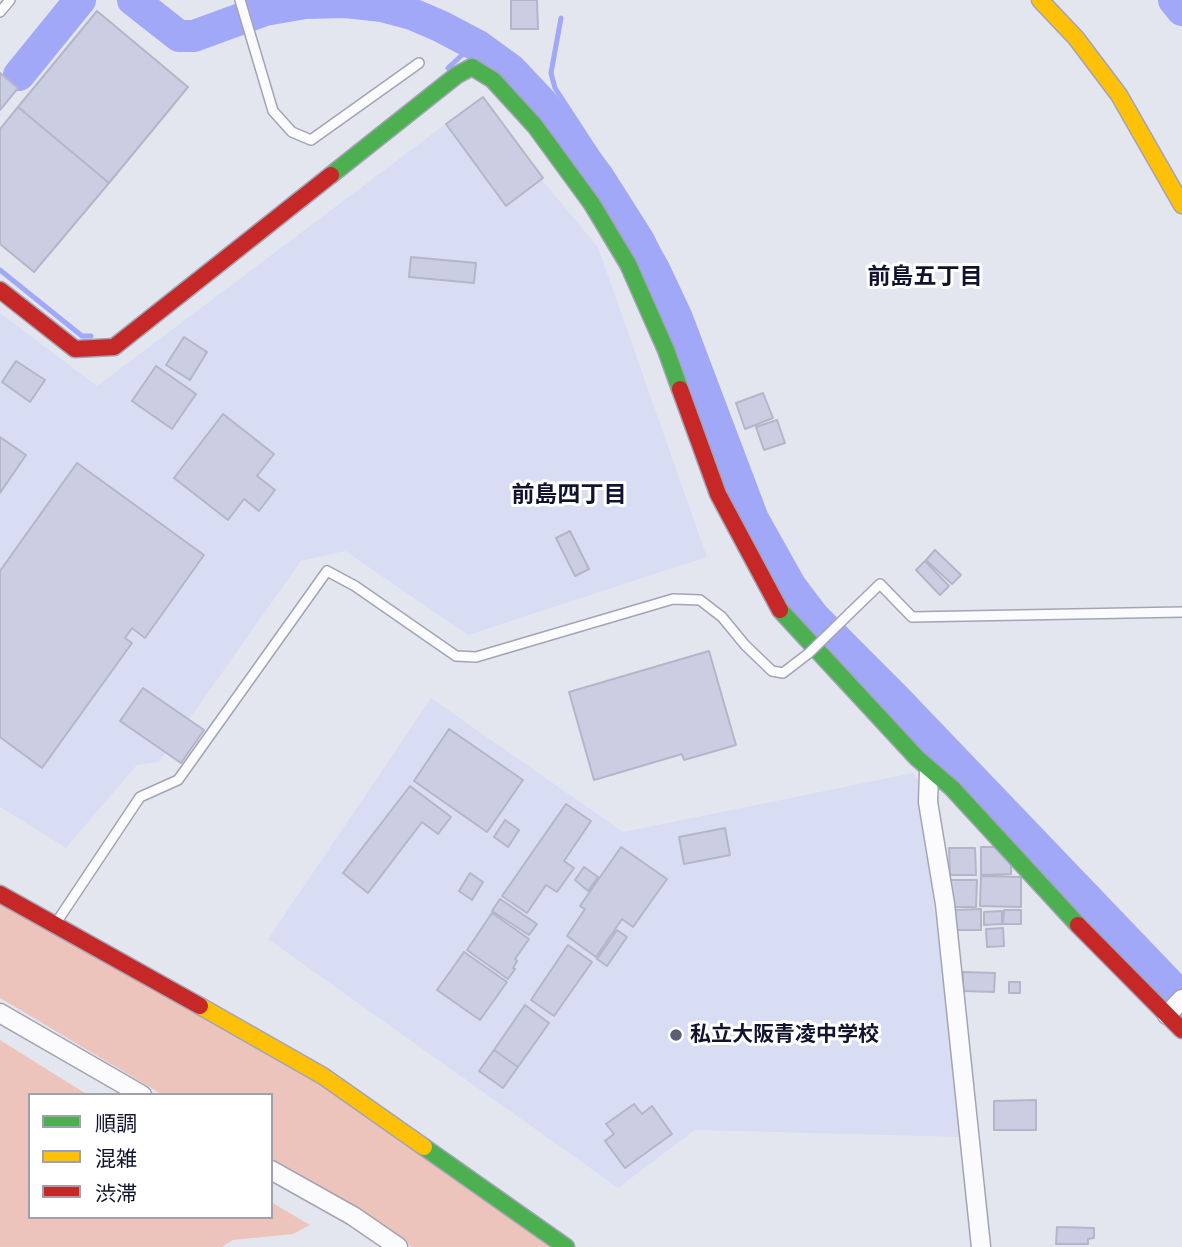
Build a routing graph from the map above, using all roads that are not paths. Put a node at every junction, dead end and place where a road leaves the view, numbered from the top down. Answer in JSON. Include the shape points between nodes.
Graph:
{"nodes":[{"id":1,"x":10,"y":0,"type":"edge"},
{"id":2,"x":240,"y":0,"type":"edge"},
{"id":3,"x":1040,"y":0,"type":"edge"},
{"id":4,"x":0,"y":12,"type":"edge"},
{"id":5,"x":419,"y":63,"type":"dead end"},
{"id":6,"x":1182,"y":205,"type":"edge"},
{"id":7,"x":0,"y":290,"type":"edge"},
{"id":8,"x":1182,"y":612,"type":"edge"},
{"id":9,"x":929,"y":771,"type":"junction"},
{"id":10,"x":0,"y":894,"type":"edge"},
{"id":11,"x":55,"y":924,"type":"junction"},
{"id":12,"x":1182,"y":999,"type":"edge"},
{"id":13,"x":0,"y":1013,"type":"edge"},
{"id":14,"x":1167,"y":1015,"type":"junction"},
{"id":15,"x":1182,"y":1030,"type":"edge"},
{"id":16,"x":139,"y":1093,"type":"edge"},
{"id":17,"x":273,"y":1171,"type":"edge"},
{"id":18,"x":398,"y":1247,"type":"edge"},
{"id":19,"x":566,"y":1247,"type":"edge"},
{"id":20,"x":981,"y":1247,"type":"edge"}],
"edges":[{"from":1,"to":4,"type":"lane"},
{"from":2,"to":5,"type":"lane","via":[[273,111],[292,132],[311,140]]},
{"from":3,"to":6,"type":"street","via":[[1119,95]]},
{"from":7,"to":9,"type":"street","via":[[75,349],[114,347],[472,67],[493,80],[535,126],[592,204],[628,264],[666,351],[718,494],[778,608]]},
{"from":8,"to":11,"type":"lane","bridge":true,"via":[[912,617],[880,584],[783,673],[772,671],[700,600],[673,599],[476,657],[456,656],[327,571],[178,780],[140,797]]},
{"from":9,"to":14,"type":"street","via":[[952,788]]},
{"from":9,"to":20,"type":"street"},
{"from":10,"to":11,"type":"street"},
{"from":11,"to":19,"type":"street","via":[[323,1076]]},
{"from":12,"to":14,"type":"street"},
{"from":13,"to":16,"type":"street"},
{"from":14,"to":15,"type":"street"},
{"from":17,"to":18,"type":"street"}]}
